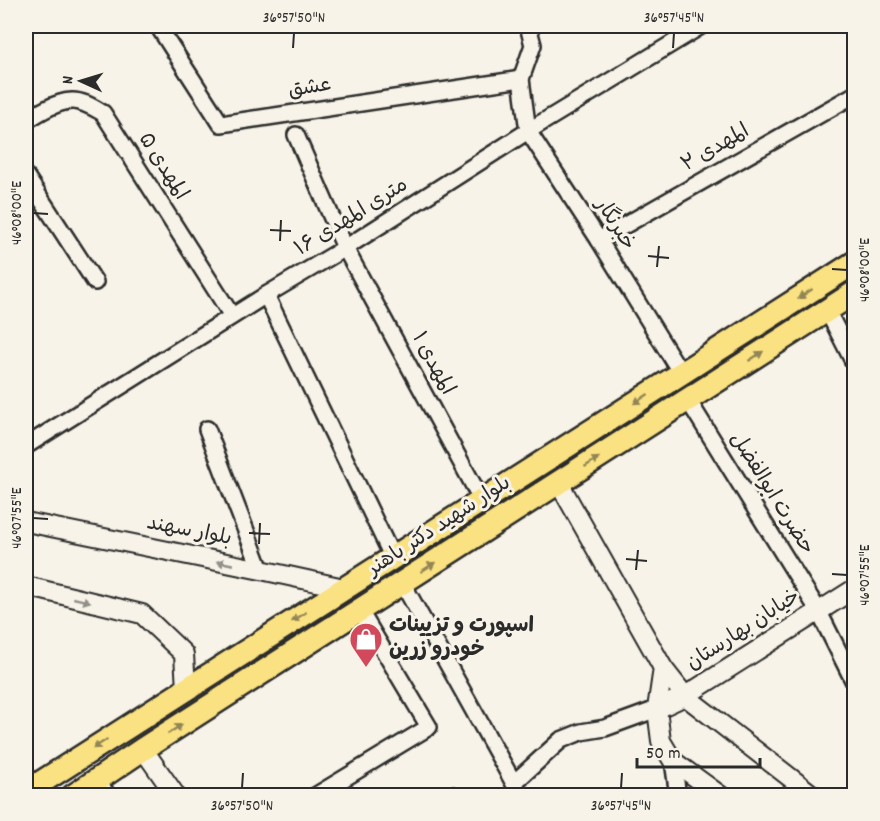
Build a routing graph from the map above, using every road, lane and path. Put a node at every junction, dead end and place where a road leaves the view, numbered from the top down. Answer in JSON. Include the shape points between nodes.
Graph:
{"nodes":[{"id":1,"x":158,"y":26,"type":"edge"},
{"id":2,"x":528,"y":26,"type":"edge"},
{"id":3,"x":701,"y":26,"type":"edge"},
{"id":4,"x":521,"y":79,"type":"junction"},
{"id":5,"x":855,"y":95,"type":"edge"},
{"id":6,"x":26,"y":121,"type":"edge"},
{"id":7,"x":528,"y":131,"type":"junction"},
{"id":8,"x":296,"y":135,"type":"dead end"},
{"id":9,"x":26,"y":176,"type":"edge"},
{"id":10,"x":599,"y":240,"type":"junction"},
{"id":11,"x":345,"y":248,"type":"junction"},
{"id":12,"x":855,"y":262,"type":"edge"},
{"id":13,"x":95,"y":282,"type":"dead end"},
{"id":14,"x":855,"y":293,"type":"edge"},
{"id":15,"x":266,"y":295,"type":"junction"},
{"id":16,"x":827,"y":310,"type":"junction"},
{"id":17,"x":232,"y":316,"type":"junction"},
{"id":18,"x":855,"y":363,"type":"edge"},
{"id":19,"x":681,"y":374,"type":"junction"},
{"id":20,"x":688,"y":400,"type":"junction"},
{"id":21,"x":207,"y":429,"type":"dead end"},
{"id":22,"x":26,"y":446,"type":"edge"},
{"id":23,"x":559,"y":483,"type":"junction"},
{"id":24,"x":482,"y":501,"type":"junction"},
{"id":25,"x":26,"y":522,"type":"edge"},
{"id":26,"x":393,"y":558,"type":"junction"},
{"id":27,"x":261,"y":570,"type":"junction"},
{"id":28,"x":402,"y":584,"type":"junction"},
{"id":29,"x":26,"y":586,"type":"edge"},
{"id":30,"x":344,"y":588,"type":"junction"},
{"id":31,"x":855,"y":589,"type":"edge"},
{"id":32,"x":818,"y":610,"type":"junction"},
{"id":33,"x":360,"y":611,"type":"junction"},
{"id":34,"x":663,"y":668,"type":"junction"},
{"id":35,"x":855,"y":682,"type":"edge"},
{"id":36,"x":186,"y":689,"type":"junction"},
{"id":37,"x":685,"y":696,"type":"junction"},
{"id":38,"x":657,"y":709,"type":"junction"},
{"id":39,"x":127,"y":727,"type":"junction"},
{"id":40,"x":143,"y":749,"type":"junction"},
{"id":41,"x":673,"y":762,"type":"junction"},
{"id":42,"x":103,"y":788,"type":"edge"},
{"id":43,"x":517,"y":789,"type":"edge"},
{"id":44,"x":26,"y":792,"type":"edge"},
{"id":45,"x":74,"y":795,"type":"edge"},
{"id":46,"x":176,"y":795,"type":"edge"},
{"id":47,"x":315,"y":795,"type":"edge"},
{"id":48,"x":678,"y":795,"type":"edge"},
{"id":49,"x":722,"y":795,"type":"edge"},
{"id":50,"x":814,"y":795,"type":"edge"}],
"edges":[{"from":1,"to":4,"type":"street","name":"عشق","via":[[221,124]]},
{"from":2,"to":4,"type":"street","via":[[533,45]]},
{"from":3,"to":7,"type":"street","name":"۱۶ متری المهدی"},
{"from":4,"to":7,"type":"street"},
{"from":5,"to":10,"type":"street","name":"المهدی ۲"},
{"from":6,"to":17,"type":"street","name":"المهدی ۵","via":[[48,107],[71,101],[103,113]]},
{"from":7,"to":10,"type":"street","name":"خبرنگار"},
{"from":7,"to":11,"type":"street","name":"۱۶ متری المهدی"},
{"from":8,"to":11,"type":"street","name":"المهدی ۱"},
{"from":9,"to":13,"type":"street"},
{"from":10,"to":19,"type":"street","name":"خبرنگار"},
{"from":11,"to":15,"type":"street","name":"۱۶ متری المهدی"},
{"from":11,"to":24,"type":"street","name":"المهدی ۱"},
{"from":12,"to":19,"type":"main road","name":"بلوار شهید دکتر باهنر","one_way":true},
{"from":14,"to":16,"type":"main road","name":"بلوار شهید دکتر باهنر"},
{"from":15,"to":17,"type":"street","name":"۱۶ متری المهدی"},
{"from":15,"to":26,"type":"street"},
{"from":16,"to":18,"type":"street"},
{"from":20,"to":16,"type":"main road","name":"بلوار شهید دکتر باهنر","one_way":true},
{"from":17,"to":22,"type":"street","name":"۱۶ متری المهدی"},
{"from":19,"to":24,"type":"main road","name":"بلوار شهید دکتر باهنر","one_way":true},
{"from":23,"to":20,"type":"main road","name":"بلوار شهید دکتر باهنر","one_way":true},
{"from":20,"to":32,"type":"street","name":"حضرت ابوالفضل"},
{"from":21,"to":27,"type":"street"},
{"from":28,"to":23,"type":"main road","name":"بلوار شهید دکتر باهنر","one_way":true},
{"from":23,"to":34,"type":"street"},
{"from":24,"to":26,"type":"main road","name":"بلوار شهید دکتر باهنر"},
{"from":27,"to":25,"type":"street","name":"بلوار سهند","one_way":true},
{"from":26,"to":30,"type":"main road","name":"بلوار شهید دکتر باهنر"},
{"from":27,"to":30,"type":"street","name":"بلوار سهند"},
{"from":28,"to":33,"type":"main road","name":"بلوار شهید دکتر باهنر"},
{"from":28,"to":43,"type":"street"},
{"from":29,"to":36,"type":"street","one_way":true,"via":[[142,614],[184,654]]},
{"from":30,"to":33,"type":"main road"},
{"from":30,"to":36,"type":"main road","name":"بلوار شهید دکتر باهنر","one_way":true},
{"from":31,"to":32,"type":"street","name":"خیابان بهارستان"},
{"from":32,"to":35,"type":"street","name":"حضرت ابوالفضل"},
{"from":32,"to":37,"type":"street","name":"خیابان بهارستان"},
{"from":40,"to":33,"type":"main road","name":"بلوار شهید دکتر باهنر","one_way":true},
{"from":33,"to":47,"type":"street","via":[[429,727]]},
{"from":34,"to":37,"type":"street"},
{"from":34,"to":38,"type":"street"},
{"from":36,"to":39,"type":"main road","name":"بلوار شهید دکتر باهنر"},
{"from":37,"to":38,"type":"street","name":"خیابان بهارستان"},
{"from":37,"to":50,"type":"street"},
{"from":38,"to":41,"type":"street","via":[[662,741]]},
{"from":38,"to":43,"type":"street","via":[[561,740]]},
{"from":39,"to":40,"type":"main road"},
{"from":39,"to":44,"type":"main road","name":"بلوار شهید دکتر باهنر","one_way":true},
{"from":40,"to":42,"type":"main road","name":"بلوار شهید دکتر باهنر"},
{"from":40,"to":46,"type":"street"},
{"from":41,"to":48,"type":"street"},
{"from":41,"to":49,"type":"street"},
{"from":42,"to":45,"type":"main road","name":"بلوار شهید دکتر باهنر"}]}
